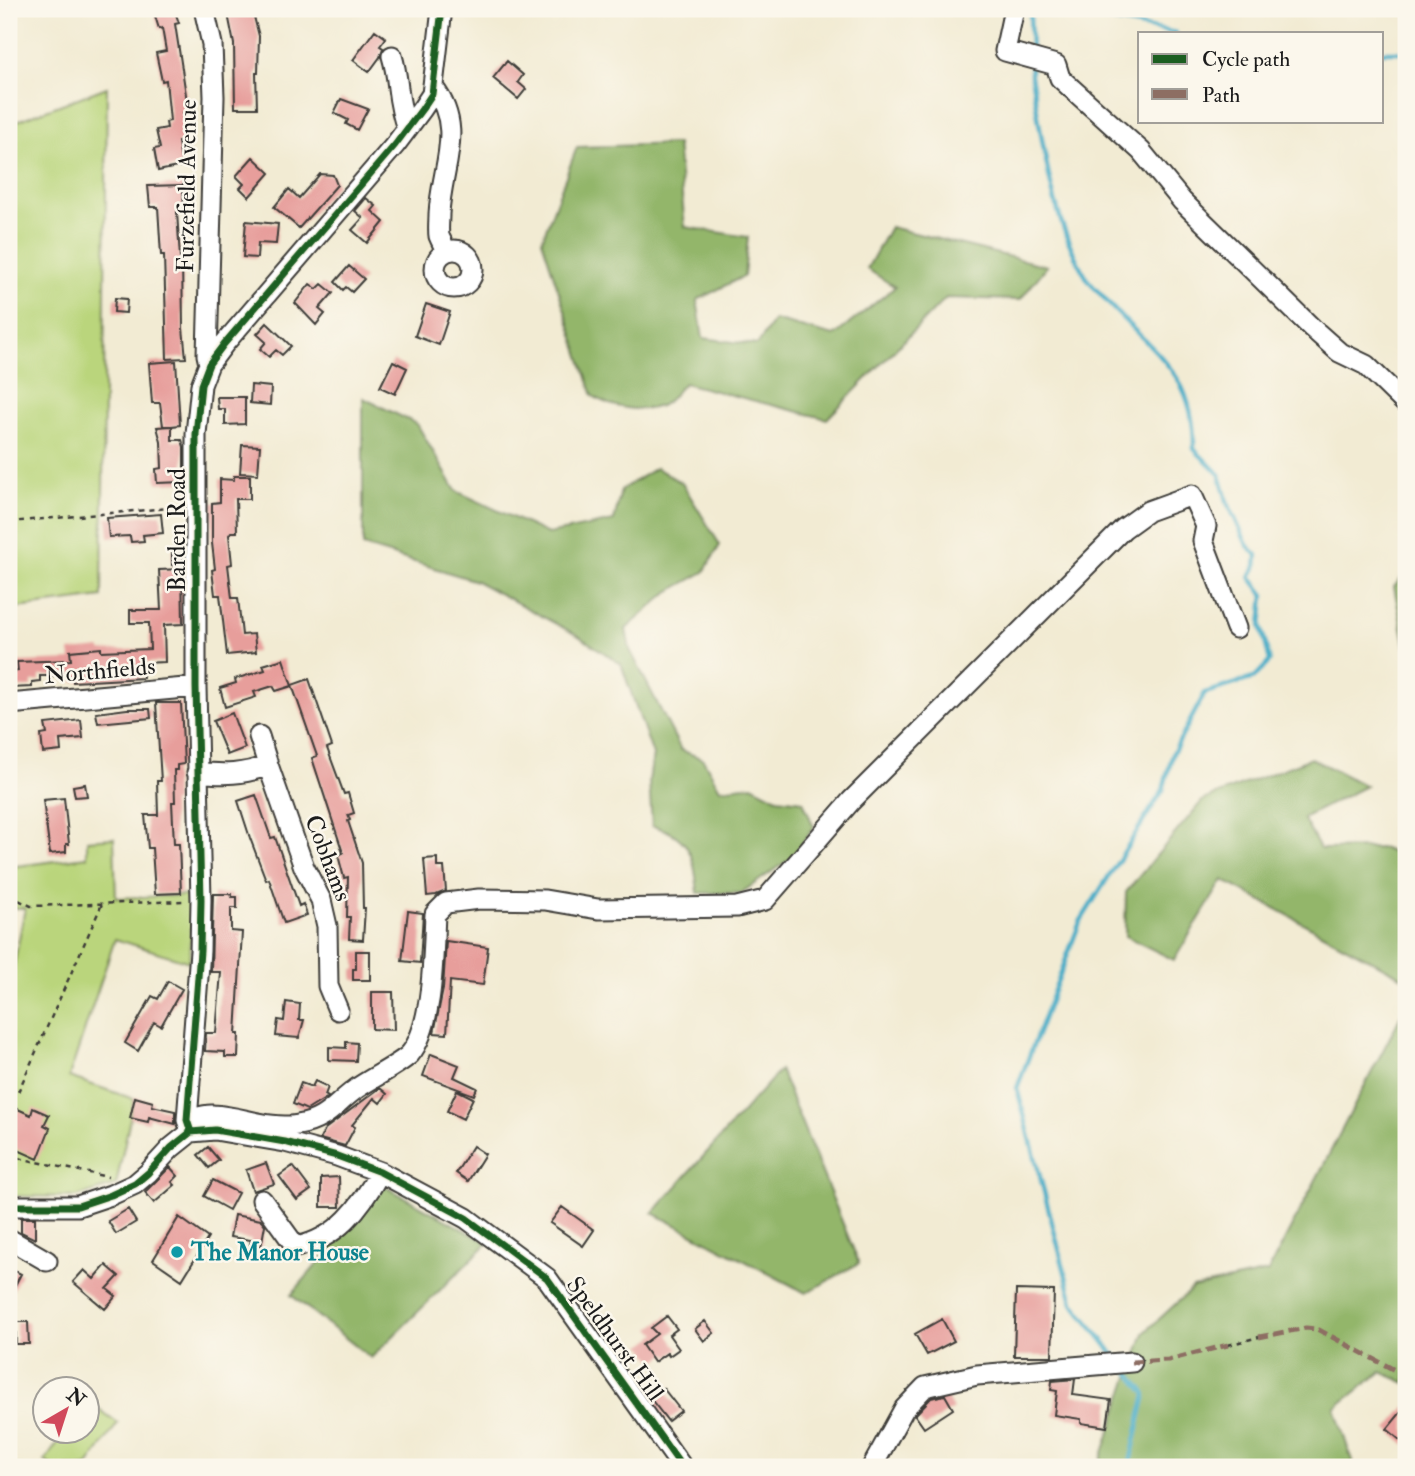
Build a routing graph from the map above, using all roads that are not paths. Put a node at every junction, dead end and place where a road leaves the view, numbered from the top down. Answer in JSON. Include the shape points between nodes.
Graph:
{"nodes":[{"id":1,"x":204,"y":9,"type":"edge"},
{"id":2,"x":442,"y":9,"type":"edge"},
{"id":3,"x":1014,"y":9,"type":"edge"},
{"id":4,"x":392,"y":56,"type":"dead end"},
{"id":5,"x":433,"y":87,"type":"junction"},
{"id":6,"x":407,"y":128,"type":"junction"},
{"id":7,"x":446,"y":251,"type":"dead end"},
{"id":8,"x":209,"y":364,"type":"junction"},
{"id":9,"x":1406,"y":404,"type":"edge"},
{"id":10,"x":1236,"y":628,"type":"dead end"},
{"id":11,"x":196,"y":687,"type":"junction"},
{"id":12,"x":9,"y":705,"type":"edge"},
{"id":13,"x":259,"y":736,"type":"dead end"},
{"id":14,"x":268,"y":765,"type":"junction"},
{"id":15,"x":197,"y":772,"type":"junction"},
{"id":16,"x":338,"y":1010,"type":"dead end"},
{"id":17,"x":189,"y":1126,"type":"junction"},
{"id":18,"x":380,"y":1172,"type":"junction"},
{"id":19,"x":262,"y":1200,"type":"dead end"},
{"id":20,"x":9,"y":1206,"type":"edge"},
{"id":21,"x":9,"y":1239,"type":"edge"},
{"id":22,"x":47,"y":1261,"type":"dead end"},
{"id":23,"x":1132,"y":1362,"type":"dead end"},
{"id":24,"x":682,"y":1467,"type":"edge"},
{"id":25,"x":872,"y":1467,"type":"edge"}],
"edges":[{"from":1,"to":8,"type":"street","name":"Furzefield Avenue","via":[[212,44],[214,97]]},
{"from":2,"to":5,"type":"street","name":"Barden Road"},
{"from":3,"to":9,"type":"street","via":[[1004,51],[1056,65],[1060,78],[1141,151],[1235,254],[1339,352],[1366,365]]},
{"from":4,"to":6,"type":"street","via":[[399,109]]},
{"from":5,"to":6,"type":"street","name":"Barden Road"},
{"from":5,"to":7,"type":"street","via":[[443,99],[450,126],[439,235]]},
{"from":6,"to":8,"type":"street","name":"Barden Road"},
{"from":8,"to":11,"type":"street","name":"Barden Road","via":[[201,385],[196,434]]},
{"from":10,"to":17,"type":"street","via":[[1203,541],[1206,526],[1192,495],[1148,511],[1058,593],[851,801],[765,900],[737,907],[598,909],[545,901],[446,903],[435,914],[430,989],[421,1037],[408,1056],[352,1091],[319,1119],[298,1125],[266,1125],[211,1114]]},
{"from":11,"to":12,"type":"street","name":"Northfields"},
{"from":11,"to":15,"type":"street","name":"Barden Road"},
{"from":13,"to":14,"type":"street","name":"Cobhams"},
{"from":14,"to":15,"type":"street","via":[[224,776]]},
{"from":14,"to":16,"type":"street","name":"Cobhams","via":[[304,867],[321,900],[327,926],[328,986]]},
{"from":15,"to":17,"type":"street","name":"Barden Road","via":[[200,951]]},
{"from":17,"to":18,"type":"street","name":"Speldhurst Hill","via":[[285,1142]]},
{"from":17,"to":20,"type":"street","via":[[148,1173],[111,1195],[78,1206]]},
{"from":18,"to":19,"type":"street","via":[[344,1223],[316,1243],[296,1247]]},
{"from":18,"to":24,"type":"street","name":"Speldhurst Hill","via":[[466,1219],[547,1278]]},
{"from":21,"to":22,"type":"street"},
{"from":23,"to":25,"type":"street","via":[[977,1375],[925,1387],[904,1409]]}]}
